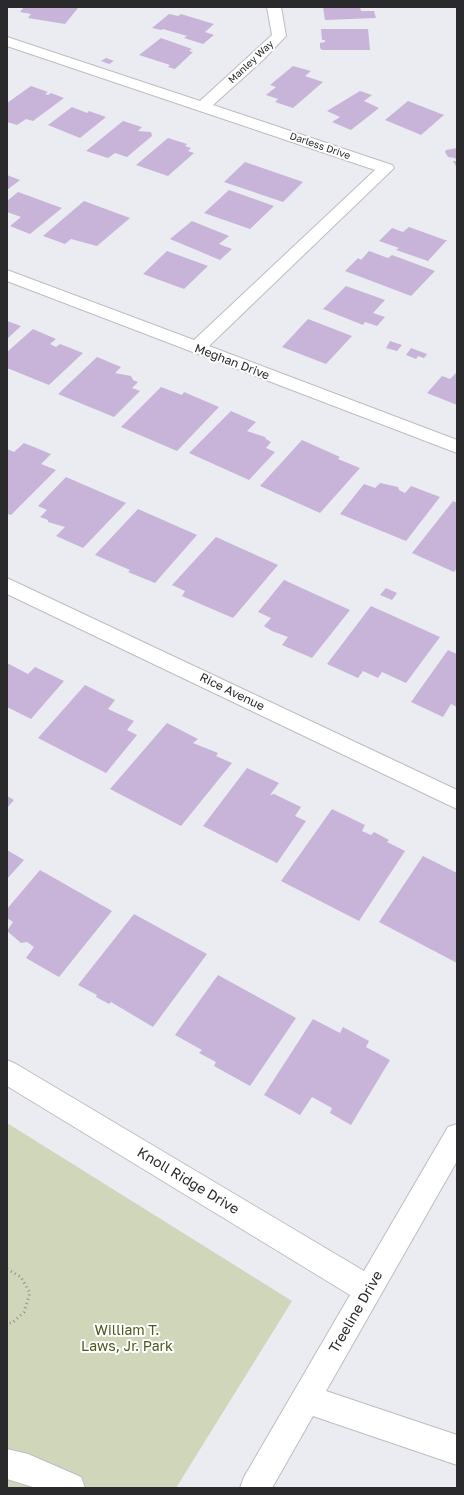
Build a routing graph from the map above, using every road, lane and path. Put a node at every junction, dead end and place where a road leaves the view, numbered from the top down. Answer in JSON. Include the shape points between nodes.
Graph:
{"nodes":[{"id":1,"x":274,"y":7,"type":"edge"},
{"id":2,"x":7,"y":41,"type":"edge"},
{"id":3,"x":202,"y":106,"type":"junction"},
{"id":4,"x":7,"y":275,"type":"edge"},
{"id":5,"x":196,"y":348,"type":"junction"},
{"id":6,"x":457,"y":447,"type":"edge"},
{"id":7,"x":7,"y":585,"type":"edge"},
{"id":8,"x":457,"y":800,"type":"edge"},
{"id":9,"x":7,"y":1072,"type":"edge"},
{"id":10,"x":457,"y":1136,"type":"edge"},
{"id":11,"x":7,"y":1269,"type":"edge"},
{"id":12,"x":368,"y":1290,"type":"junction"},
{"id":13,"x":7,"y":1323,"type":"edge"},
{"id":14,"x":306,"y":1399,"type":"junction"},
{"id":15,"x":457,"y":1450,"type":"edge"},
{"id":16,"x":7,"y":1464,"type":"edge"},
{"id":17,"x":70,"y":1488,"type":"edge"},
{"id":18,"x":255,"y":1488,"type":"edge"}],
"edges":[{"from":1,"to":3,"type":"street","name":"Manley Way","via":[[279,36]]},
{"from":2,"to":3,"type":"street","name":"Darless Drive"},
{"from":3,"to":5,"type":"street","name":"Darless Drive","via":[[386,168]]},
{"from":4,"to":5,"type":"street","name":"Meghan Drive"},
{"from":5,"to":6,"type":"street","name":"Meghan Drive"},
{"from":7,"to":8,"type":"street","name":"Rice Avenue"},
{"from":9,"to":12,"type":"street","name":"Knoll Ridge Drive"},
{"from":10,"to":12,"type":"street","name":"Treeline Drive"},
{"from":11,"to":13,"type":"path","via":[[21,1277],[30,1293],[24,1312],[12,1323]]},
{"from":12,"to":14,"type":"street","name":"Treeline Drive"},
{"from":14,"to":15,"type":"street"},
{"from":14,"to":18,"type":"street","name":"Treeline Drive"},
{"from":16,"to":17,"type":"street","via":[[28,1469]]}]}
